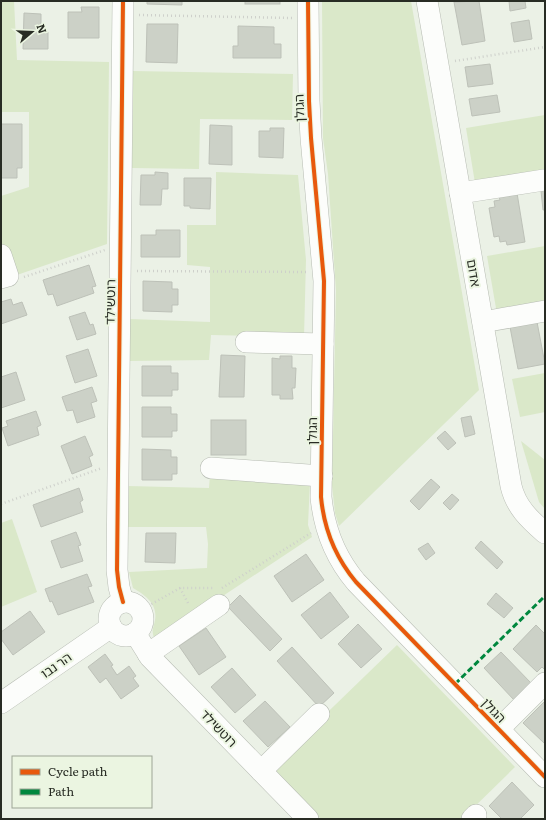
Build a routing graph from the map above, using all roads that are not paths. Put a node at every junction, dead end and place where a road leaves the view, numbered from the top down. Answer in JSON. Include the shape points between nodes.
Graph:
{"nodes":[{"id":1,"x":428,"y":1,"type":"edge"},
{"id":2,"x":123,"y":8,"type":"edge"},
{"id":3,"x":308,"y":9,"type":"edge"},
{"id":4,"x":544,"y":180,"type":"dead end"},
{"id":5,"x":460,"y":193,"type":"junction"},
{"id":6,"x":1,"y":255,"type":"edge"},
{"id":7,"x":4,"y":277,"type":"edge"},
{"id":8,"x":545,"y":311,"type":"edge"},
{"id":9,"x":483,"y":322,"type":"junction"},
{"id":10,"x":246,"y":342,"type":"dead end"},
{"id":11,"x":324,"y":344,"type":"junction"},
{"id":12,"x":211,"y":468,"type":"dead end"},
{"id":13,"x":322,"y":476,"type":"junction"},
{"id":14,"x":545,"y":533,"type":"edge"},
{"id":15,"x":219,"y":605,"type":"dead end"},
{"id":16,"x":132,"y":606,"type":"junction"},
{"id":17,"x":111,"y":627,"type":"junction"},
{"id":18,"x":135,"y":633,"type":"junction"},
{"id":19,"x":148,"y":654,"type":"junction"},
{"id":20,"x":545,"y":683,"type":"edge"},
{"id":21,"x":1,"y":703,"type":"edge"},
{"id":22,"x":319,"y":714,"type":"dead end"},
{"id":23,"x":499,"y":729,"type":"junction"},
{"id":24,"x":261,"y":770,"type":"junction"},
{"id":25,"x":545,"y":777,"type":"edge"},
{"id":26,"x":308,"y":819,"type":"edge"}],
"edges":[{"from":1,"to":5,"type":"street","name":"אדום"},
{"from":2,"to":16,"type":"street","name":"רוטשילד","via":[[117,573]]},
{"from":3,"to":11,"type":"street","name":"הגולן","via":[[311,150],[323,272]]},
{"from":4,"to":5,"type":"street"},
{"from":5,"to":9,"type":"street","name":"אדום"},
{"from":6,"to":7,"type":"street"},
{"from":8,"to":9,"type":"street"},
{"from":9,"to":14,"type":"street","name":"אדום","via":[[512,491],[523,512]]},
{"from":10,"to":11,"type":"street"},
{"from":11,"to":13,"type":"street","name":"הגולן"},
{"from":12,"to":13,"type":"street"},
{"from":13,"to":23,"type":"street","name":"הגולן","via":[[325,524],[334,549],[349,574]]},
{"from":15,"to":19,"type":"street"},
{"from":16,"to":17,"type":"street","via":[[116,605],[109,619]]},
{"from":16,"to":18,"type":"street","via":[[142,616],[142,624]]},
{"from":17,"to":18,"type":"street","via":[[123,635]]},
{"from":17,"to":21,"type":"street","name":"הר נבו"},
{"from":18,"to":19,"type":"street","name":"רוטשילד"},
{"from":19,"to":24,"type":"street","name":"רוטשילד"},
{"from":20,"to":23,"type":"street"},
{"from":22,"to":24,"type":"street"},
{"from":23,"to":25,"type":"street","name":"הגולן"},
{"from":24,"to":26,"type":"street","name":"רוטשילד"}]}
